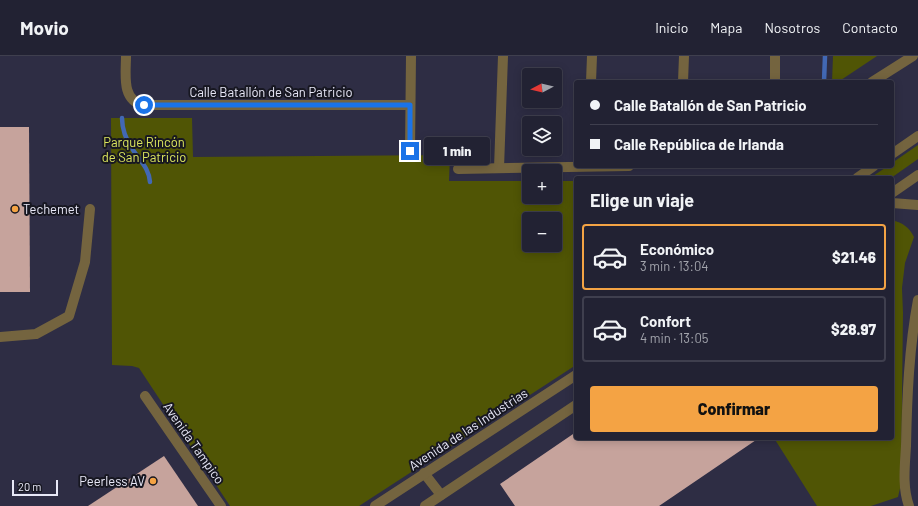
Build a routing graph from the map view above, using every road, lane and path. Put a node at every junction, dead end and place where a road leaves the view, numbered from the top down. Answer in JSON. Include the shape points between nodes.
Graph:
{"nodes":[{"id":1,"x":126,"y":56,"type":"edge"},
{"id":2,"x":411,"y":56,"type":"edge"},
{"id":3,"x":503,"y":56,"type":"edge"},
{"id":4,"x":592,"y":56,"type":"edge"},
{"id":5,"x":684,"y":56,"type":"edge"},
{"id":6,"x":775,"y":56,"type":"edge"},
{"id":7,"x":897,"y":56,"type":"edge"},
{"id":8,"x":913,"y":56,"type":"edge"},
{"id":9,"x":888,"y":72,"type":"junction"},
{"id":10,"x":591,"y":80,"type":"edge"},
{"id":11,"x":684,"y":80,"type":"edge"},
{"id":12,"x":775,"y":80,"type":"edge"},
{"id":13,"x":875,"y":80,"type":"edge"},
{"id":14,"x":410,"y":105,"type":"junction"},
{"id":15,"x":918,"y":136,"type":"edge"},
{"id":16,"x":410,"y":151,"type":"dead end"},
{"id":17,"x":894,"y":153,"type":"edge"},
{"id":18,"x":574,"y":166,"type":"edge"},
{"id":19,"x":499,"y":168,"type":"junction"},
{"id":20,"x":871,"y":168,"type":"edge"},
{"id":21,"x":458,"y":169,"type":"dead end"},
{"id":22,"x":918,"y":175,"type":"edge"},
{"id":23,"x":860,"y":176,"type":"edge"},
{"id":24,"x":894,"y":192,"type":"edge"},
{"id":25,"x":894,"y":204,"type":"edge"},
{"id":26,"x":918,"y":205,"type":"edge"},
{"id":27,"x":90,"y":209,"type":"dead end"},
{"id":28,"x":918,"y":300,"type":"edge"},
{"id":29,"x":0,"y":337,"type":"edge"},
{"id":30,"x":574,"y":376,"type":"edge"},
{"id":31,"x":145,"y":396,"type":"dead end"},
{"id":32,"x":574,"y":406,"type":"edge"},
{"id":33,"x":424,"y":473,"type":"junction"},
{"id":34,"x":441,"y":495,"type":"junction"},
{"id":35,"x":221,"y":506,"type":"edge"},
{"id":36,"x":375,"y":506,"type":"edge"},
{"id":37,"x":425,"y":506,"type":"edge"},
{"id":38,"x":909,"y":506,"type":"edge"}],
"edges":[{"from":1,"to":14,"type":"street","name":"Calle Batallón de San Patricio","via":[[128,94],[132,100],[150,106]]},
{"from":2,"to":14,"type":"street"},
{"from":3,"to":19,"type":"street"},
{"from":4,"to":10,"type":"street"},
{"from":5,"to":11,"type":"street"},
{"from":6,"to":12,"type":"street"},
{"from":7,"to":9,"type":"street"},
{"from":8,"to":9,"type":"street"},
{"from":9,"to":13,"type":"street"},
{"from":14,"to":16,"type":"street"},
{"from":15,"to":17,"type":"street"},
{"from":18,"to":19,"type":"street"},
{"from":19,"to":21,"type":"street"},
{"from":20,"to":23,"type":"street"},
{"from":22,"to":24,"type":"street"},
{"from":25,"to":26,"type":"street"},
{"from":27,"to":29,"type":"street","via":[[85,262],[69,316],[36,334]]},
{"from":28,"to":38,"type":"street","via":[[913,326],[907,400],[905,479],[906,500]]},
{"from":30,"to":33,"type":"street","name":"Avenida de las Industrias"},
{"from":31,"to":35,"type":"street","name":"Avenida Tampico"},
{"from":32,"to":34,"type":"street"},
{"from":33,"to":34,"type":"street"},
{"from":33,"to":36,"type":"street","name":"Avenida de las Industrias"},
{"from":34,"to":37,"type":"street"}]}
